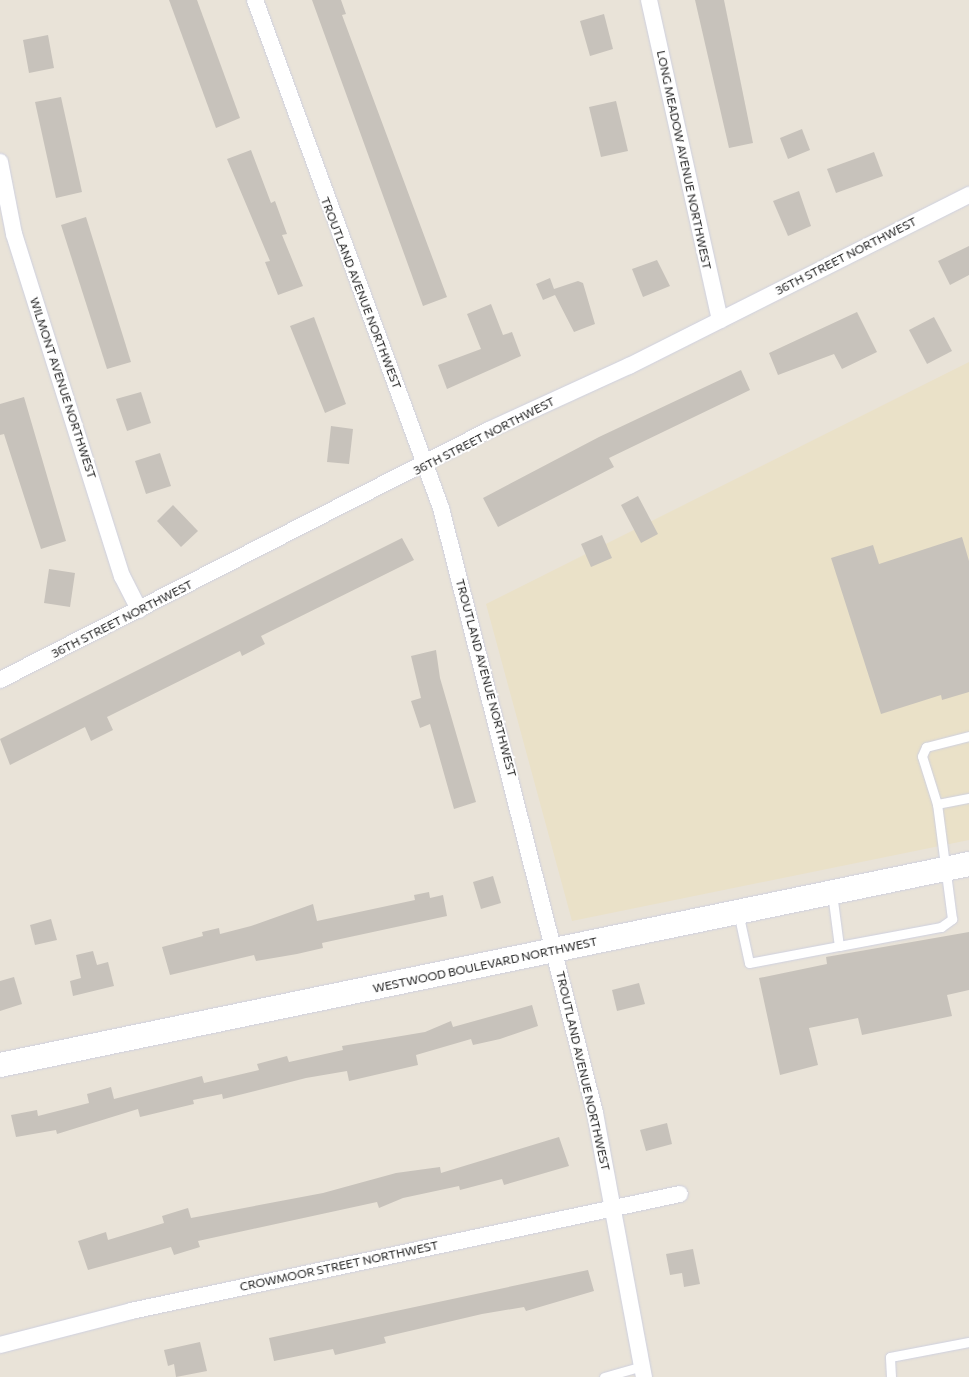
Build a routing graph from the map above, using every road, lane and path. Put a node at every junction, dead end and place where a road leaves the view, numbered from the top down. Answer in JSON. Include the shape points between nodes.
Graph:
{"nodes":[{"id":1,"x":255,"y":0,"type":"edge"},
{"id":2,"x":649,"y":0,"type":"edge"},
{"id":3,"x":0,"y":162,"type":"edge"},
{"id":4,"x":969,"y":194,"type":"edge"},
{"id":5,"x":720,"y":320,"type":"junction"},
{"id":6,"x":425,"y":464,"type":"junction"},
{"id":7,"x":139,"y":610,"type":"junction"},
{"id":8,"x":0,"y":680,"type":"edge"},
{"id":9,"x":969,"y":736,"type":"edge"},
{"id":10,"x":969,"y":798,"type":"edge"},
{"id":11,"x":937,"y":804,"type":"junction"},
{"id":12,"x":969,"y":864,"type":"edge"},
{"id":13,"x":946,"y":869,"type":"junction"},
{"id":14,"x":832,"y":892,"type":"junction"},
{"id":15,"x":738,"y":912,"type":"junction"},
{"id":16,"x":839,"y":946,"type":"junction"},
{"id":17,"x":556,"y":950,"type":"junction"},
{"id":18,"x":0,"y":1066,"type":"edge"},
{"id":19,"x":680,"y":1194,"type":"dead end"},
{"id":20,"x":613,"y":1208,"type":"junction"},
{"id":21,"x":969,"y":1342,"type":"edge"},
{"id":22,"x":0,"y":1345,"type":"edge"},
{"id":23,"x":643,"y":1371,"type":"edge"},
{"id":24,"x":604,"y":1377,"type":"edge"},
{"id":25,"x":891,"y":1377,"type":"edge"}],
"edges":[{"from":1,"to":6,"type":"street","name":"TROUTLAND AVENUE NORTHWEST"},
{"from":2,"to":5,"type":"street","name":"LONG MEADOW AVENUE NORTHWEST"},
{"from":3,"to":7,"type":"street","name":"WILMONT AVENUE NORTHWEST","via":[[14,234],[122,576]]},
{"from":4,"to":5,"type":"street","name":"36TH STREET NORTHWEST"},
{"from":5,"to":6,"type":"street","name":"36TH STREET NORTHWEST"},
{"from":6,"to":7,"type":"street","name":"36TH STREET NORTHWEST"},
{"from":6,"to":17,"type":"street","name":"TROUTLAND AVENUE NORTHWEST","via":[[441,508]]},
{"from":7,"to":8,"type":"street","name":"36TH STREET NORTHWEST"},
{"from":9,"to":11,"type":"lane","via":[[926,747],[922,756]]},
{"from":10,"to":11,"type":"lane"},
{"from":11,"to":13,"type":"lane"},
{"from":12,"to":13,"type":"street","name":"WESTWOOD BOULEVARD NORTHWEST"},
{"from":13,"to":14,"type":"street","name":"WESTWOOD BOULEVARD NORTHWEST"},
{"from":13,"to":16,"type":"lane","via":[[952,919],[940,928]]},
{"from":14,"to":15,"type":"street","name":"WESTWOOD BOULEVARD NORTHWEST"},
{"from":14,"to":16,"type":"lane"},
{"from":15,"to":16,"type":"lane","via":[[749,963]]},
{"from":15,"to":17,"type":"street","name":"WESTWOOD BOULEVARD NORTHWEST"},
{"from":17,"to":18,"type":"street","name":"WESTWOOD BOULEVARD NORTHWEST"},
{"from":17,"to":20,"type":"street","name":"TROUTLAND AVENUE NORTHWEST"},
{"from":19,"to":20,"type":"street","name":"CROWMOOR STREET NORTHWEST"},
{"from":20,"to":22,"type":"street","name":"CROWMOOR STREET NORTHWEST","via":[[131,1311]]},
{"from":20,"to":23,"type":"street","name":"TROUTLAND AVENUE NORTHWEST"},
{"from":21,"to":25,"type":"lane","via":[[890,1357]]},
{"from":23,"to":24,"type":"lane"}]}
